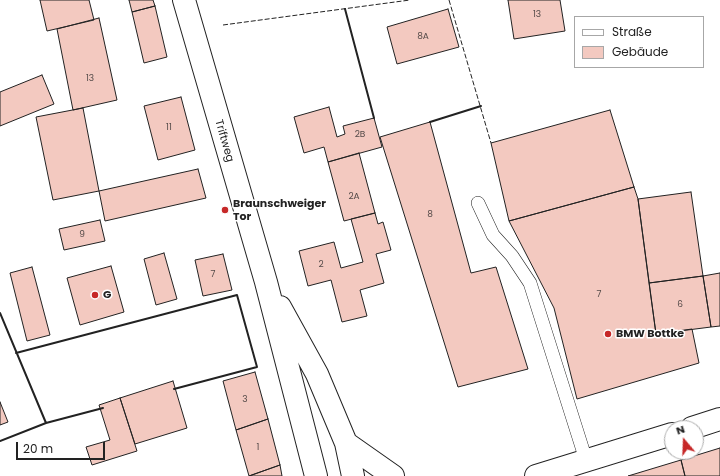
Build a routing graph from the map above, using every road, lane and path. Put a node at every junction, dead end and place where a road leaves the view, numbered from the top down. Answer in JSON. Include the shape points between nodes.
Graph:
{"nodes":[{"id":1,"x":184,"y":0,"type":"edge"},
{"id":2,"x":478,"y":203,"type":"dead end"},
{"id":3,"x":266,"y":282,"type":"junction"},
{"id":4,"x":720,"y":419,"type":"edge"},
{"id":5,"x":704,"y":424,"type":"edge"},
{"id":6,"x":664,"y":436,"type":"edge"},
{"id":7,"x":346,"y":443,"type":"junction"},
{"id":8,"x":586,"y":460,"type":"junction"},
{"id":9,"x":316,"y":476,"type":"edge"},
{"id":10,"x":352,"y":476,"type":"edge"},
{"id":11,"x":393,"y":476,"type":"edge"},
{"id":12,"x":536,"y":476,"type":"edge"}],
"edges":[{"from":1,"to":3,"type":"main road","name":"Triftweg"},
{"from":2,"to":8,"type":"lane","via":[[493,235],[512,256],[530,283]]},
{"from":3,"to":7,"type":"main road","name":"Triftweg","via":[[318,374]]},
{"from":3,"to":9,"type":"main road","name":"Triftweg"},
{"from":4,"to":5,"type":"main road"},
{"from":6,"to":8,"type":"main road"},
{"from":7,"to":10,"type":"main road","name":"Triftweg"},
{"from":7,"to":11,"type":"main road"},
{"from":8,"to":12,"type":"main road"}]}
